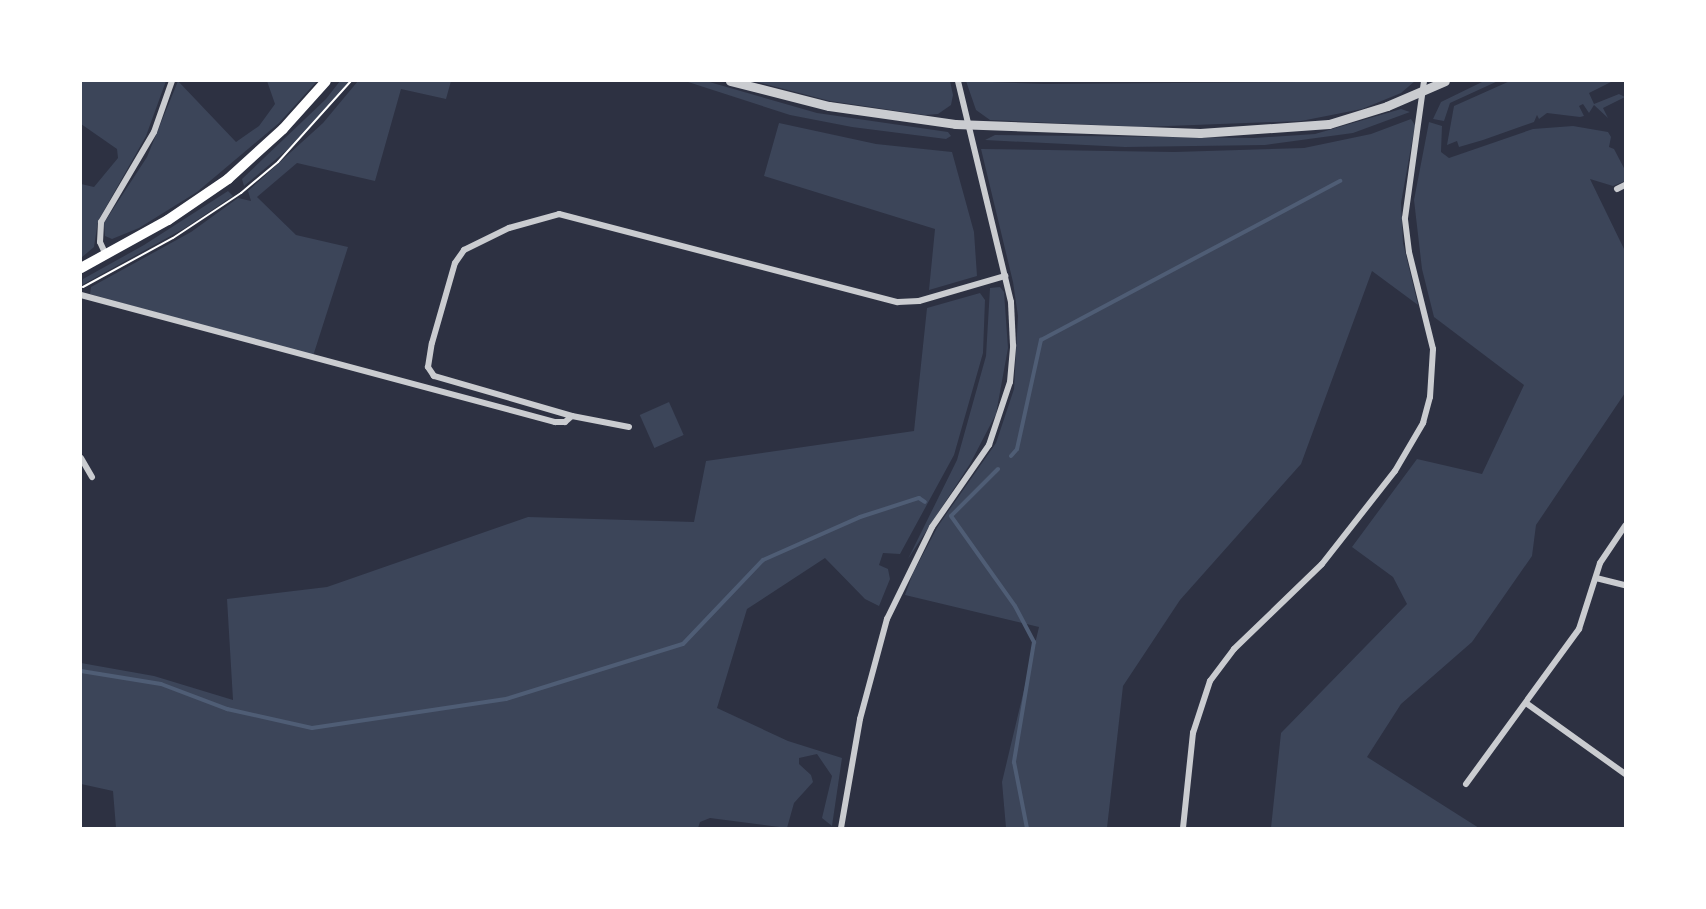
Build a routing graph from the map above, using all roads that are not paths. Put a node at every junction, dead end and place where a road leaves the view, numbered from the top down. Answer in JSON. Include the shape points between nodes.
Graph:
{"nodes":[{"id":1,"x":171,"y":81,"type":"edge"},
{"id":2,"x":326,"y":81,"type":"edge"},
{"id":3,"x":730,"y":81,"type":"edge"},
{"id":4,"x":958,"y":81,"type":"edge"},
{"id":5,"x":1445,"y":81,"type":"edge"},
{"id":6,"x":1424,"y":86,"type":"edge"},
{"id":7,"x":966,"y":124,"type":"junction"},
{"id":8,"x":1625,"y":185,"type":"edge"},
{"id":9,"x":1617,"y":189,"type":"dead end"},
{"id":10,"x":106,"y":255,"type":"junction"},
{"id":11,"x":81,"y":268,"type":"edge"},
{"id":12,"x":1005,"y":276,"type":"junction"},
{"id":13,"x":81,"y":294,"type":"edge"},
{"id":14,"x":572,"y":416,"type":"junction"},
{"id":15,"x":629,"y":427,"type":"dead end"},
{"id":16,"x":81,"y":458,"type":"edge"},
{"id":17,"x":92,"y":477,"type":"dead end"},
{"id":18,"x":1625,"y":526,"type":"edge"},
{"id":19,"x":1596,"y":578,"type":"junction"},
{"id":20,"x":1625,"y":585,"type":"edge"},
{"id":21,"x":1526,"y":703,"type":"junction"},
{"id":22,"x":1625,"y":774,"type":"edge"},
{"id":23,"x":1466,"y":784,"type":"dead end"},
{"id":24,"x":841,"y":828,"type":"edge"},
{"id":25,"x":1183,"y":828,"type":"edge"}],
"edges":[{"from":1,"to":10,"type":"street","via":[[154,132],[101,222],[100,242]]},
{"from":2,"to":10,"type":"main road","via":[[283,129],[228,179],[168,220]]},
{"from":3,"to":7,"type":"street","via":[[830,106]]},
{"from":4,"to":7,"type":"street"},
{"from":5,"to":6,"type":"street"},
{"from":6,"to":7,"type":"street","via":[[1329,124],[1282,130],[1200,133]]},
{"from":6,"to":25,"type":"street","via":[[1405,218],[1432,349],[1430,397],[1423,423],[1400,463],[1330,555],[1234,649],[1210,681],[1193,733]]},
{"from":7,"to":12,"type":"street"},
{"from":8,"to":9,"type":"street"},
{"from":10,"to":11,"type":"main road"},
{"from":12,"to":14,"type":"street","via":[[920,301],[898,302],[652,236],[559,214],[542,217],[509,228],[460,254],[428,367],[434,376],[447,382]]},
{"from":12,"to":24,"type":"street","via":[[1013,345],[1006,398],[989,445],[932,526],[895,598],[872,668]]},
{"from":13,"to":14,"type":"street","via":[[555,422],[565,422]]},
{"from":14,"to":15,"type":"street"},
{"from":16,"to":17,"type":"street"},
{"from":18,"to":19,"type":"street","via":[[1603,557]]},
{"from":19,"to":20,"type":"street"},
{"from":19,"to":21,"type":"street","via":[[1579,629]]},
{"from":21,"to":22,"type":"street"},
{"from":21,"to":23,"type":"street"}]}
